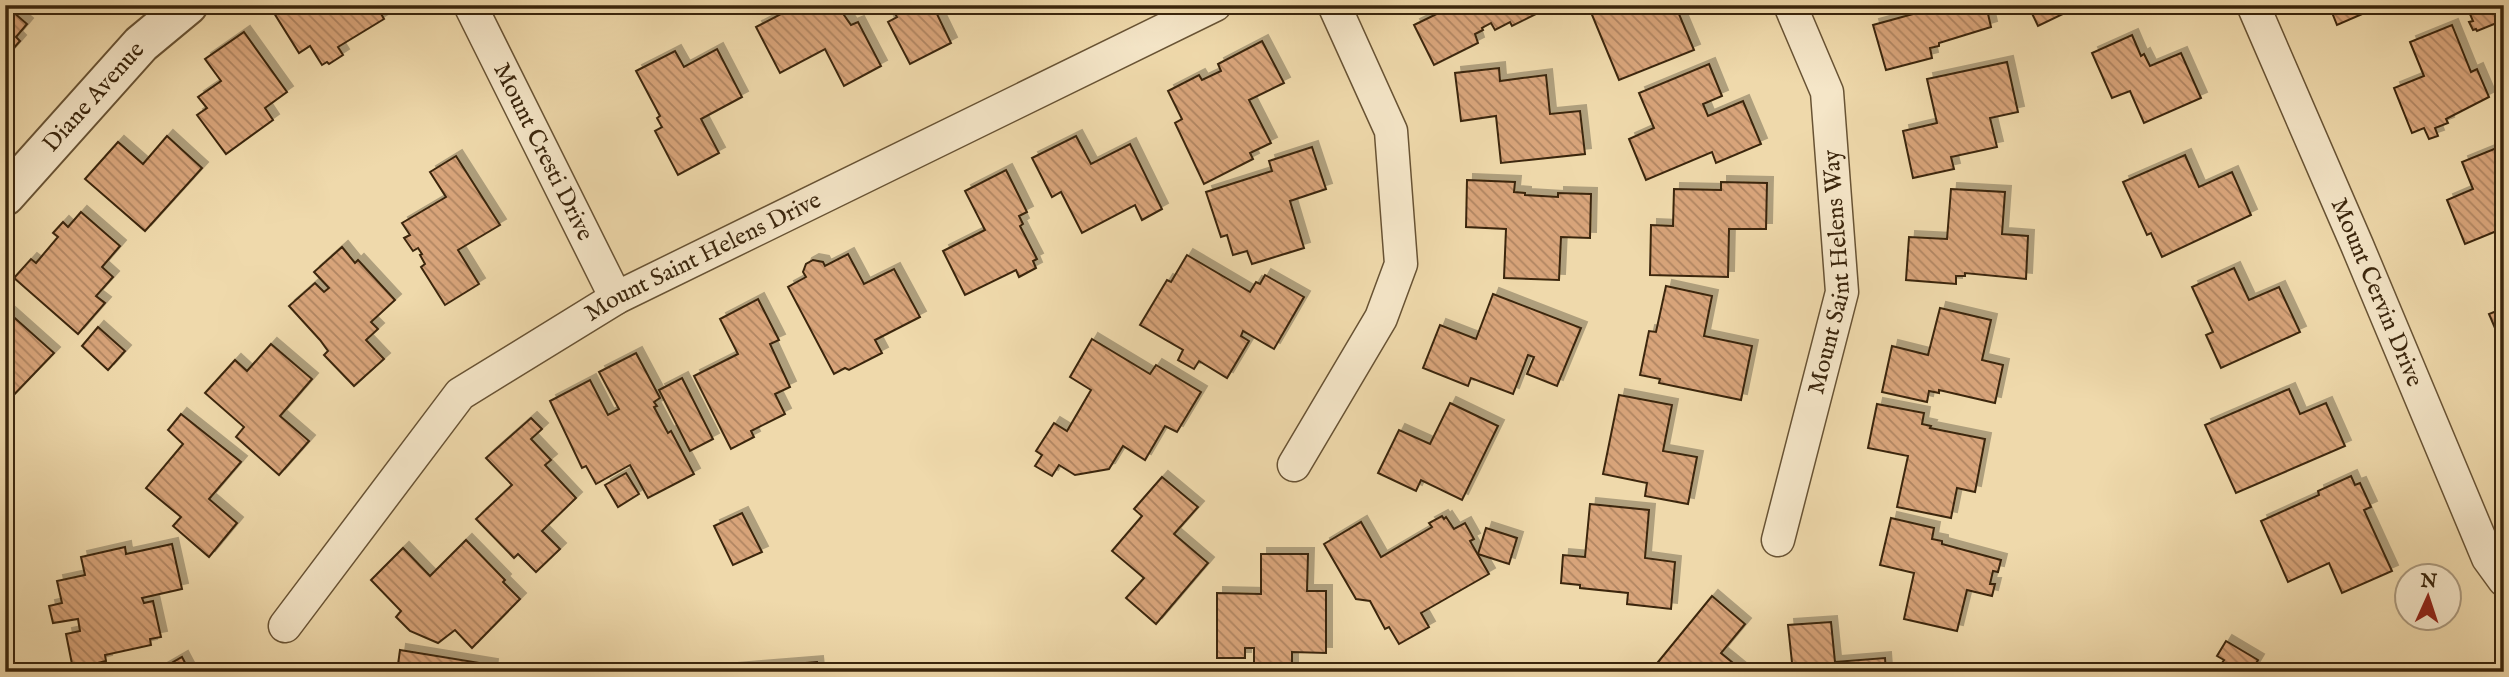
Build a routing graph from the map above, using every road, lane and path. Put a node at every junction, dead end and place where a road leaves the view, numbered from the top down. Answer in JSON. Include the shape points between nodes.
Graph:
{"nodes":[{"id":1,"x":188,"y":5,"type":"edge"},
{"id":2,"x":470,"y":5,"type":"edge"},
{"id":3,"x":1215,"y":5,"type":"edge"},
{"id":4,"x":1334,"y":5,"type":"edge"},
{"id":5,"x":1790,"y":5,"type":"edge"},
{"id":6,"x":2253,"y":5,"type":"edge"},
{"id":7,"x":5,"y":195,"type":"edge"},
{"id":8,"x":616,"y":298,"type":"junction"},
{"id":9,"x":1294,"y":465,"type":"dead end"},
{"id":10,"x":1778,"y":540,"type":"dead end"},
{"id":11,"x":2504,"y":580,"type":"edge"},
{"id":12,"x":285,"y":626,"type":"dead end"}],
"edges":[{"from":1,"to":7,"type":"street","name":"Diane Avenue","via":[[141,44]]},
{"from":2,"to":8,"type":"street","name":"Mount Cresti Drive"},
{"from":3,"to":8,"type":"street","name":"Mount Saint Helens Drive"},
{"from":4,"to":9,"type":"street","via":[[1391,131],[1401,264],[1381,318]]},
{"from":5,"to":10,"type":"street","name":"Mount Saint Helens Way","via":[[1827,92],[1842,292]]},
{"from":6,"to":11,"type":"street","name":"Mount Cervin Drive","via":[[2488,558]]},
{"from":8,"to":12,"type":"street","name":"Mount Saint Helens Drive","via":[[460,394]]}]}
